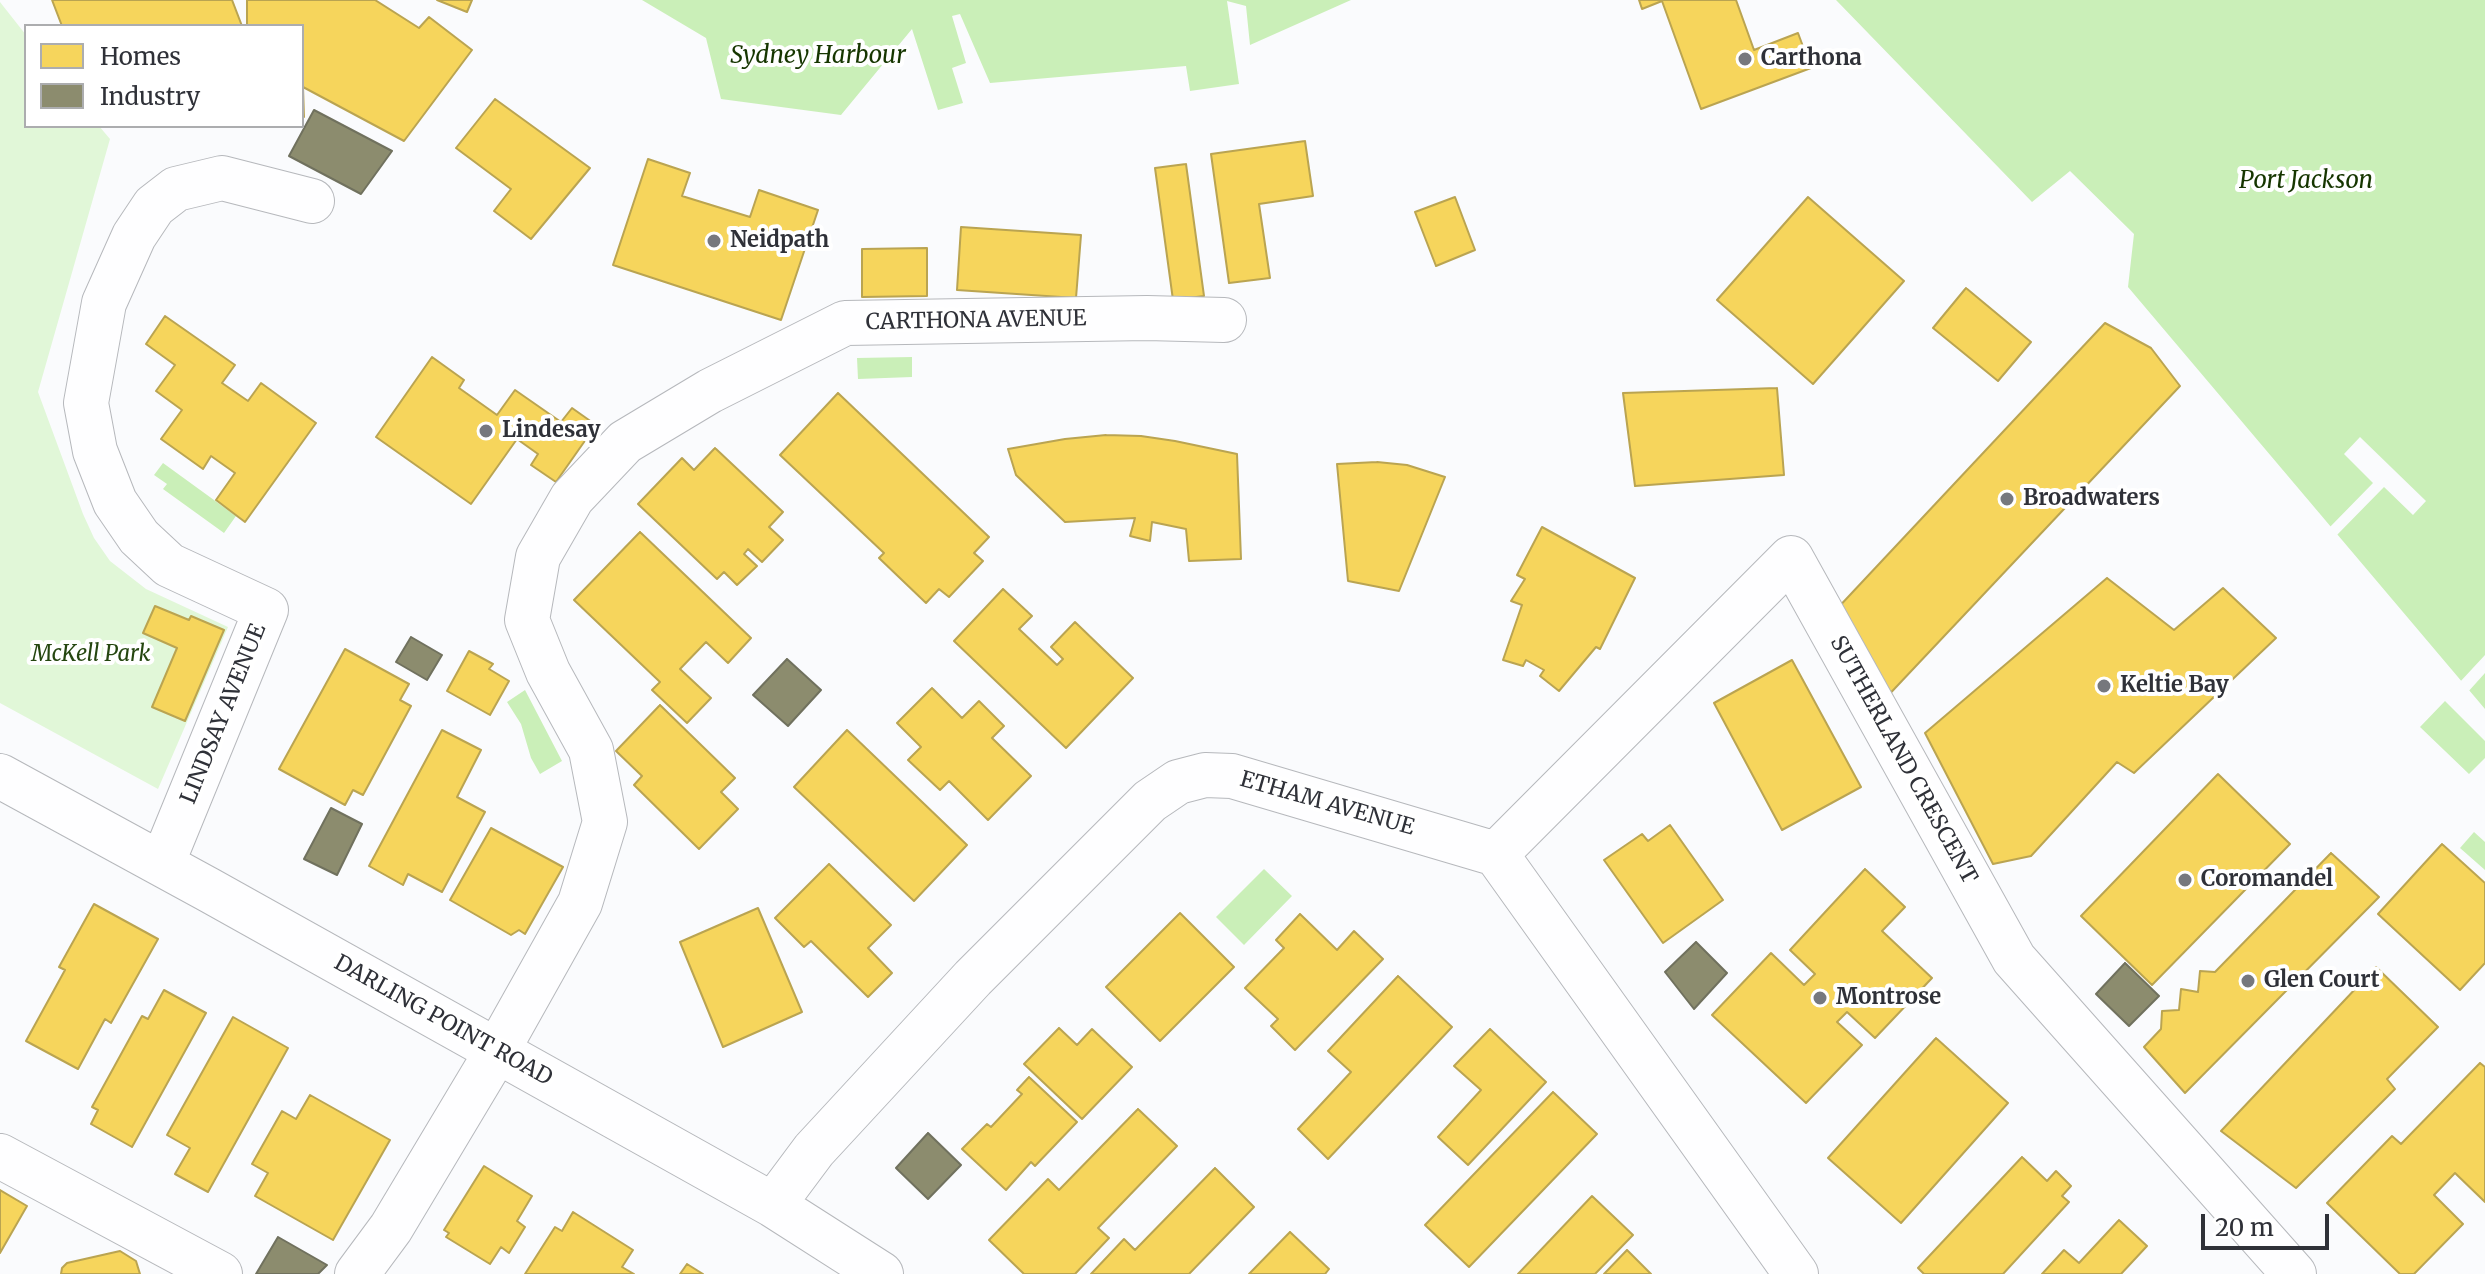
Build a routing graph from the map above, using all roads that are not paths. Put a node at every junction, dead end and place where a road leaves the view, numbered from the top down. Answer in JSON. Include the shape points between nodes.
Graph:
{"nodes":[{"id":1,"x":312,"y":201,"type":"dead end"},
{"id":2,"x":1224,"y":320,"type":"dead end"},
{"id":3,"x":0,"y":776,"type":"edge"},
{"id":4,"x":1496,"y":854,"type":"junction"},
{"id":5,"x":162,"y":864,"type":"junction"},
{"id":6,"x":497,"y":1051,"type":"junction"},
{"id":7,"x":0,"y":1156,"type":"edge"},
{"id":8,"x":773,"y":1205,"type":"junction"},
{"id":9,"x":220,"y":1274,"type":"edge"},
{"id":10,"x":357,"y":1274,"type":"edge"},
{"id":11,"x":881,"y":1274,"type":"edge"},
{"id":12,"x":1796,"y":1274,"type":"edge"},
{"id":13,"x":2294,"y":1274,"type":"edge"}],
"edges":[{"from":1,"to":5,"type":"street","name":"LINDSAY AVENUE","via":[[222,178],[176,189],[154,206],[134,236],[104,303],[86,403],[95,451],[115,502],[139,537],[169,565],[266,610]]},
{"from":2,"to":6,"type":"street","name":"CARTHONA AVENUE","via":[[845,323],[710,391],[625,442],[572,498],[538,557],[527,620],[548,672],[591,750],[605,822],[580,903]]},
{"from":3,"to":5,"type":"street","name":"DARLING POINT ROAD"},
{"from":4,"to":8,"type":"street","name":"ETHAM AVENUE","via":[[1232,776],[1178,782],[1132,818],[973,978],[814,1150]]},
{"from":4,"to":12,"type":"street"},
{"from":4,"to":13,"type":"street","name":"SUTHERLAND CRESCENT","via":[[1791,558],[2014,959]]},
{"from":5,"to":6,"type":"street","name":"DARLING POINT ROAD"},
{"from":6,"to":8,"type":"street","name":"DARLING POINT ROAD"},
{"from":6,"to":10,"type":"street","name":"CARTHONA AVENUE","via":[[391,1228]]},
{"from":7,"to":9,"type":"street"},
{"from":8,"to":11,"type":"street","name":"DARLING POINT ROAD"}]}
